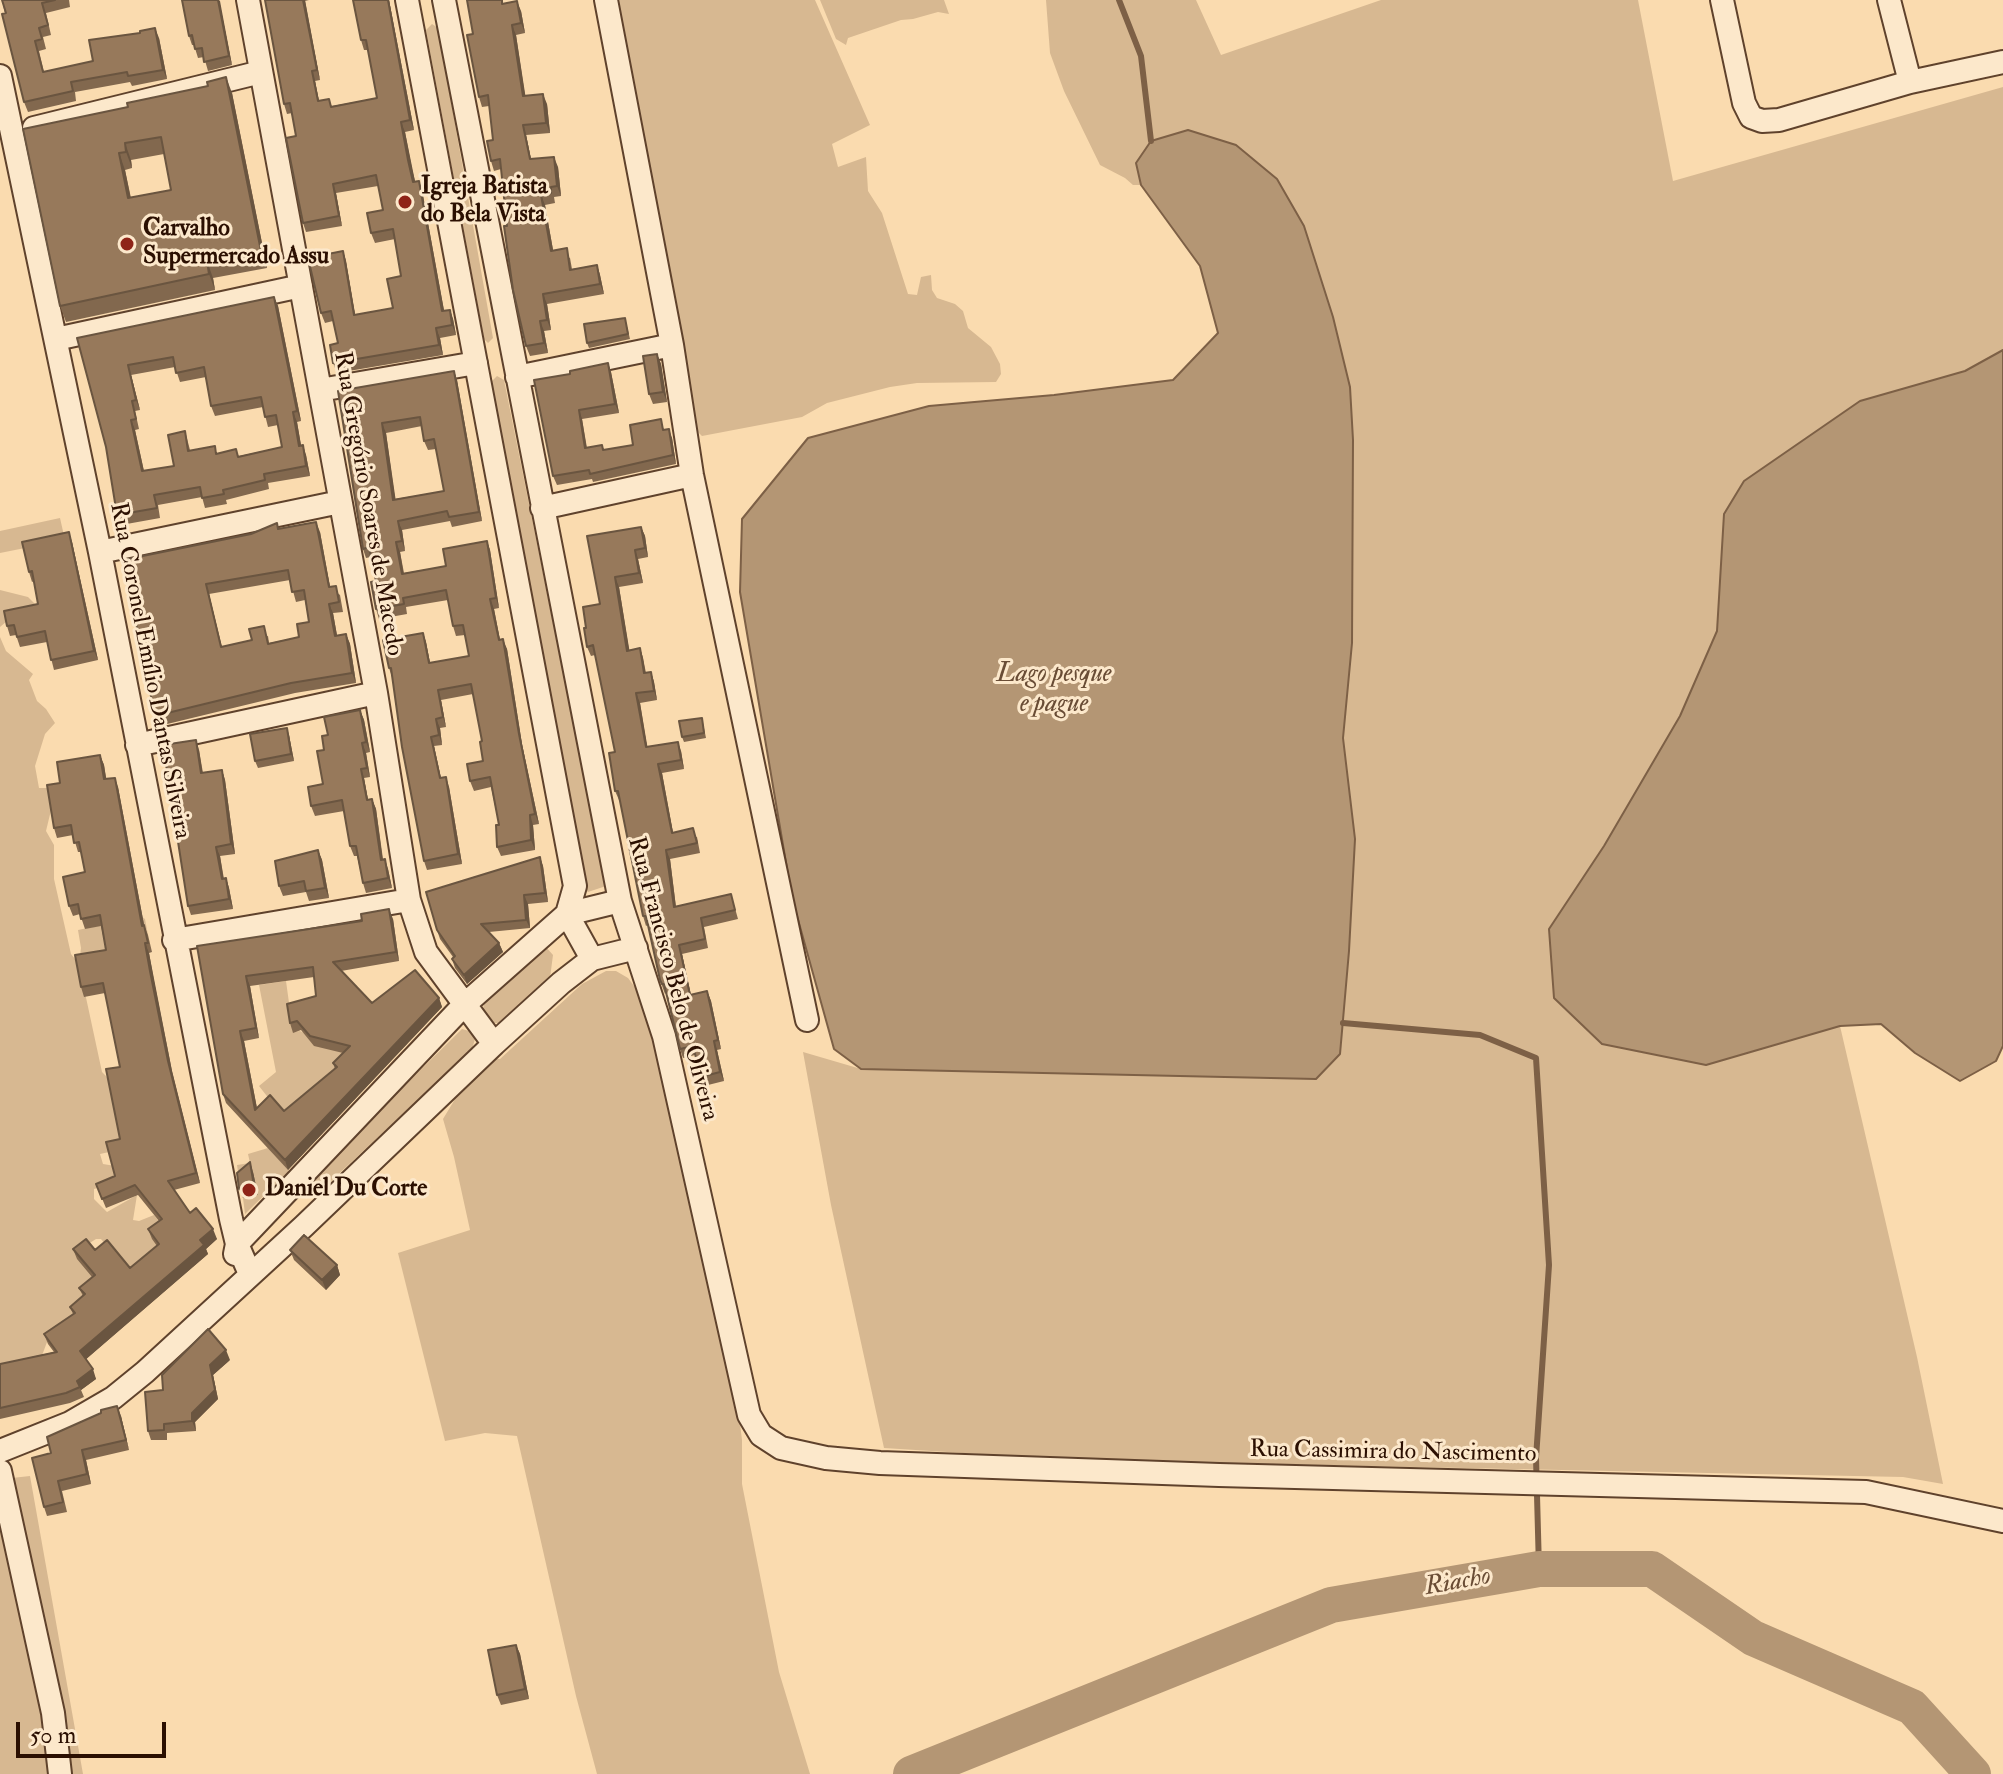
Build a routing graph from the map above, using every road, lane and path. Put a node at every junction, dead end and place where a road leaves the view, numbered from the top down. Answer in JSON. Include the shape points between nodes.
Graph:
{"nodes":[{"id":1,"x":248,"y":0,"type":"edge"},
{"id":2,"x":407,"y":0,"type":"edge"},
{"id":3,"x":444,"y":0,"type":"edge"},
{"id":4,"x":606,"y":0,"type":"edge"},
{"id":5,"x":1722,"y":0,"type":"edge"},
{"id":6,"x":1889,"y":0,"type":"edge"},
{"id":7,"x":2003,"y":62,"type":"edge"},
{"id":8,"x":261,"y":72,"type":"junction"},
{"id":9,"x":0,"y":76,"type":"edge"},
{"id":10,"x":1910,"y":82,"type":"junction"},
{"id":11,"x":13,"y":133,"type":"junction"},
{"id":12,"x":301,"y":286,"type":"junction"},
{"id":13,"x":56,"y":339,"type":"junction"},
{"id":14,"x":510,"y":339,"type":"junction"},
{"id":15,"x":672,"y":345,"type":"junction"},
{"id":16,"x":476,"y":362,"type":"junction"},
{"id":17,"x":516,"y":373,"type":"junction"},
{"id":18,"x":320,"y":390,"type":"junction"},
{"id":19,"x":692,"y":475,"type":"junction"},
{"id":20,"x":340,"y":502,"type":"junction"},
{"id":21,"x":542,"y":508,"type":"junction"},
{"id":22,"x":100,"y":552,"type":"junction"},
{"id":23,"x":376,"y":693,"type":"junction"},
{"id":24,"x":137,"y":745,"type":"junction"},
{"id":25,"x":409,"y":900,"type":"junction"},
{"id":26,"x":620,"y":901,"type":"junction"},
{"id":27,"x":567,"y":914,"type":"junction"},
{"id":28,"x":174,"y":940,"type":"junction"},
{"id":29,"x":636,"y":948,"type":"junction"},
{"id":30,"x":592,"y":959,"type":"junction"},
{"id":31,"x":463,"y":1006,"type":"junction"},
{"id":32,"x":807,"y":1020,"type":"dead end"},
{"id":33,"x":494,"y":1044,"type":"junction"},
{"id":34,"x":237,"y":1244,"type":"junction"},
{"id":35,"x":250,"y":1274,"type":"junction"},
{"id":36,"x":227,"y":1294,"type":"junction"},
{"id":37,"x":781,"y":1448,"type":"joint"},
{"id":38,"x":0,"y":1451,"type":"edge"},
{"id":39,"x":0,"y":1471,"type":"edge"},
{"id":40,"x":2003,"y":1521,"type":"edge"},
{"id":41,"x":60,"y":1774,"type":"edge"}],
"edges":[{"from":1,"to":8,"type":"street","name":"Rua Gregório Soares de Macedo"},
{"from":2,"to":16,"type":"street"},
{"from":3,"to":14,"type":"street","name":"Rua Francisco Belo de Oliveira"},
{"from":4,"to":15,"type":"street"},
{"from":5,"to":10,"type":"street","via":[[1751,117],[1779,120]]},
{"from":6,"to":10,"type":"street"},
{"from":7,"to":10,"type":"street"},
{"from":8,"to":11,"type":"street"},
{"from":8,"to":12,"type":"street","name":"Rua Gregório Soares de Macedo"},
{"from":9,"to":11,"type":"street","name":"Rua Coronel Emílio Dantas Silveira"},
{"from":11,"to":13,"type":"street","name":"Rua Coronel Emílio Dantas Silveira"},
{"from":12,"to":13,"type":"street"},
{"from":12,"to":18,"type":"street","name":"Rua Gregório Soares de Macedo"},
{"from":13,"to":22,"type":"street","name":"Rua Coronel Emílio Dantas Silveira"},
{"from":14,"to":16,"type":"street","via":[[503,347],[483,352]]},
{"from":14,"to":17,"type":"street","name":"Rua Francisco Belo de Oliveira"},
{"from":15,"to":17,"type":"street"},
{"from":15,"to":19,"type":"street"},
{"from":16,"to":17,"type":"street","via":[[482,371],[499,365]]},
{"from":16,"to":18,"type":"street"},
{"from":16,"to":27,"type":"street","via":[[575,886]]},
{"from":17,"to":21,"type":"street","name":"Rua Francisco Belo de Oliveira"},
{"from":18,"to":20,"type":"street","name":"Rua Gregório Soares de Macedo"},
{"from":19,"to":21,"type":"street"},
{"from":19,"to":32,"type":"street"},
{"from":20,"to":22,"type":"street"},
{"from":20,"to":23,"type":"street","name":"Rua Gregório Soares de Macedo"},
{"from":21,"to":26,"type":"street","name":"Rua Francisco Belo de Oliveira"},
{"from":22,"to":24,"type":"street","name":"Rua Coronel Emílio Dantas Silveira"},
{"from":23,"to":24,"type":"street"},
{"from":23,"to":25,"type":"street","name":"Rua Gregório Soares de Macedo"},
{"from":24,"to":28,"type":"street","name":"Rua Coronel Emílio Dantas Silveira"},
{"from":25,"to":28,"type":"street"},
{"from":25,"to":31,"type":"street","name":"Rua Gregório Soares de Macedo","via":[[426,952]]},
{"from":26,"to":27,"type":"street"},
{"from":26,"to":29,"type":"street","name":"Rua Francisco Belo de Oliveira"},
{"from":27,"to":30,"type":"street"},
{"from":27,"to":31,"type":"street"},
{"from":28,"to":34,"type":"street","name":"Rua Coronel Emílio Dantas Silveira"},
{"from":29,"to":30,"type":"street"},
{"from":29,"to":37,"type":"street","name":"Rua Francisco Belo de Oliveira","via":[[664,1036],[749,1415],[761,1435]]},
{"from":30,"to":33,"type":"street"},
{"from":31,"to":33,"type":"street","name":"Rua Gregório Soares de Macedo"},
{"from":31,"to":34,"type":"street"},
{"from":33,"to":35,"type":"street"},
{"from":34,"to":35,"type":"street","name":"Rua Coronel Emílio Dantas Silveira"},
{"from":34,"to":36,"type":"street"},
{"from":35,"to":36,"type":"street"},
{"from":36,"to":38,"type":"street","via":[[113,1398],[70,1423]]},
{"from":37,"to":40,"type":"street","name":"Rua Cassimira do Nascimento","via":[[880,1463],[1866,1492]]},
{"from":39,"to":41,"type":"street","via":[[53,1713]]}]}
